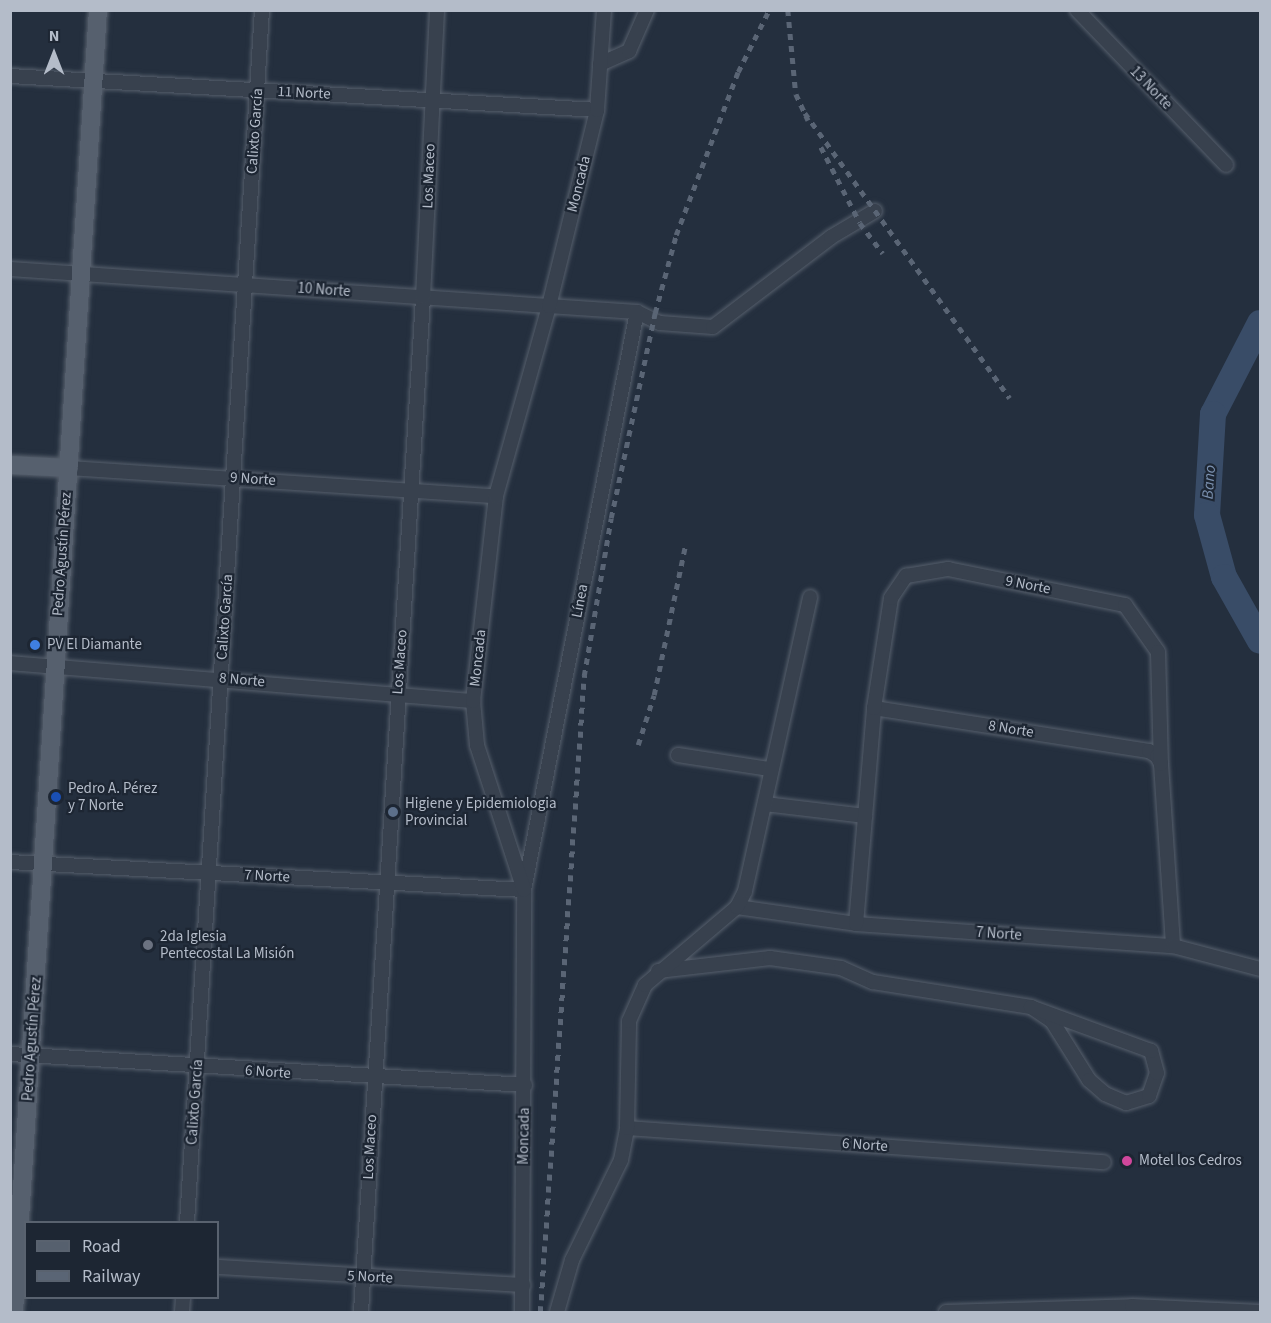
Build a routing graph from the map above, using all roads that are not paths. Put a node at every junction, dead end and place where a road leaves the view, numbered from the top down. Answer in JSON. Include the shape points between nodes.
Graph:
{"nodes":[{"id":1,"x":98,"y":10,"type":"edge"},
{"id":2,"x":262,"y":10,"type":"edge"},
{"id":3,"x":436,"y":10,"type":"edge"},
{"id":4,"x":603,"y":10,"type":"edge"},
{"id":5,"x":647,"y":10,"type":"edge"},
{"id":6,"x":1077,"y":10,"type":"edge"},
{"id":7,"x":600,"y":64,"type":"junction"},
{"id":8,"x":10,"y":75,"type":"edge"},
{"id":9,"x":93,"y":81,"type":"junction"},
{"id":10,"x":258,"y":90,"type":"junction"},
{"id":11,"x":432,"y":100,"type":"junction"},
{"id":12,"x":597,"y":110,"type":"junction"},
{"id":13,"x":1226,"y":165,"type":"dead end"},
{"id":14,"x":875,"y":211,"type":"dead end"},
{"id":15,"x":10,"y":269,"type":"edge"},
{"id":16,"x":80,"y":274,"type":"junction"},
{"id":17,"x":245,"y":285,"type":"junction"},
{"id":18,"x":423,"y":297,"type":"junction"},
{"id":19,"x":549,"y":306,"type":"junction"},
{"id":20,"x":637,"y":312,"type":"junction"},
{"id":21,"x":10,"y":465,"type":"edge"},
{"id":22,"x":69,"y":468,"type":"junction"},
{"id":23,"x":234,"y":478,"type":"junction"},
{"id":24,"x":411,"y":489,"type":"junction"},
{"id":25,"x":496,"y":496,"type":"junction"},
{"id":26,"x":810,"y":597,"type":"dead end"},
{"id":27,"x":10,"y":663,"type":"edge"},
{"id":28,"x":53,"y":666,"type":"junction"},
{"id":29,"x":221,"y":678,"type":"junction"},
{"id":30,"x":398,"y":694,"type":"junction"},
{"id":31,"x":473,"y":701,"type":"junction"},
{"id":32,"x":873,"y":708,"type":"junction"},
{"id":33,"x":678,"y":755,"type":"dead end"},
{"id":34,"x":1161,"y":764,"type":"junction"},
{"id":35,"x":770,"y":769,"type":"junction"},
{"id":36,"x":765,"y":804,"type":"junction"},
{"id":37,"x":865,"y":816,"type":"junction"},
{"id":38,"x":10,"y":862,"type":"edge"},
{"id":39,"x":43,"y":864,"type":"junction"},
{"id":40,"x":209,"y":873,"type":"junction"},
{"id":41,"x":388,"y":883,"type":"junction"},
{"id":42,"x":524,"y":890,"type":"junction"},
{"id":43,"x":737,"y":907,"type":"junction"},
{"id":44,"x":856,"y":924,"type":"junction"},
{"id":45,"x":1173,"y":946,"type":"junction"},
{"id":46,"x":1260,"y":969,"type":"edge"},
{"id":47,"x":657,"y":972,"type":"junction"},
{"id":48,"x":1031,"y":1006,"type":"junction"},
{"id":49,"x":10,"y":1054,"type":"edge"},
{"id":50,"x":31,"y":1055,"type":"junction"},
{"id":51,"x":197,"y":1067,"type":"junction"},
{"id":52,"x":374,"y":1079,"type":"junction"},
{"id":53,"x":525,"y":1085,"type":"junction"},
{"id":54,"x":627,"y":1128,"type":"junction"},
{"id":55,"x":1104,"y":1161,"type":"dead end"},
{"id":56,"x":187,"y":1221,"type":"edge"},
{"id":57,"x":18,"y":1257,"type":"edge"},
{"id":58,"x":219,"y":1267,"type":"edge"},
{"id":59,"x":363,"y":1277,"type":"junction"},
{"id":60,"x":523,"y":1285,"type":"junction"},
{"id":61,"x":14,"y":1312,"type":"edge"},
{"id":62,"x":361,"y":1312,"type":"edge"},
{"id":63,"x":522,"y":1312,"type":"edge"},
{"id":64,"x":557,"y":1312,"type":"edge"},
{"id":65,"x":946,"y":1312,"type":"edge"},
{"id":66,"x":1260,"y":1312,"type":"edge"}],
"edges":[{"from":1,"to":9,"type":"main road","name":"Pedro Agustín Pérez"},
{"from":2,"to":10,"type":"street","name":"Calixto García"},
{"from":3,"to":11,"type":"street","name":"Los Maceo"},
{"from":4,"to":7,"type":"street","name":"Moncada"},
{"from":5,"to":7,"type":"street","via":[[629,51]]},
{"from":6,"to":13,"type":"street","name":"13 Norte"},
{"from":7,"to":12,"type":"street","name":"Moncada"},
{"from":8,"to":9,"type":"street","name":"11 Norte"},
{"from":9,"to":10,"type":"street","name":"11 Norte"},
{"from":9,"to":16,"type":"main road","name":"Pedro Agustín Pérez"},
{"from":10,"to":11,"type":"street","name":"11 Norte"},
{"from":10,"to":17,"type":"street","name":"Calixto García"},
{"from":11,"to":12,"type":"street","name":"11 Norte"},
{"from":11,"to":18,"type":"street","name":"Los Maceo"},
{"from":12,"to":19,"type":"street","name":"Moncada"},
{"from":14,"to":20,"type":"street","name":"10 Norte","via":[[831,237],[713,327],[660,323]]},
{"from":15,"to":16,"type":"street","name":"10 Norte"},
{"from":16,"to":17,"type":"street","name":"10 Norte"},
{"from":16,"to":22,"type":"main road","name":"Pedro Agustín Pérez"},
{"from":17,"to":18,"type":"street","name":"10 Norte"},
{"from":17,"to":23,"type":"street","name":"Calixto García"},
{"from":18,"to":19,"type":"street","name":"10 Norte"},
{"from":18,"to":24,"type":"street","name":"Los Maceo"},
{"from":19,"to":20,"type":"street","name":"10 Norte"},
{"from":19,"to":25,"type":"street","name":"Moncada"},
{"from":20,"to":42,"type":"street","name":"Línea"},
{"from":21,"to":22,"type":"main road","name":"9 Norte"},
{"from":22,"to":23,"type":"street","name":"9 Norte"},
{"from":22,"to":28,"type":"main road","name":"Pedro Agustín Pérez"},
{"from":23,"to":24,"type":"street","name":"9 Norte"},
{"from":23,"to":29,"type":"street","name":"Calixto García"},
{"from":24,"to":25,"type":"street","name":"9 Norte"},
{"from":24,"to":30,"type":"street","name":"Los Maceo"},
{"from":25,"to":31,"type":"street","name":"Moncada"},
{"from":26,"to":35,"type":"street"},
{"from":27,"to":28,"type":"street","name":"8 Norte"},
{"from":28,"to":29,"type":"street","name":"8 Norte"},
{"from":28,"to":39,"type":"main road","name":"Pedro Agustín Pérez"},
{"from":29,"to":30,"type":"street","name":"8 Norte"},
{"from":29,"to":40,"type":"street","name":"Calixto García"},
{"from":30,"to":31,"type":"street","name":"8 Norte"},
{"from":30,"to":41,"type":"street","name":"Los Maceo"},
{"from":31,"to":42,"type":"street","name":"Moncada","via":[[477,745]]},
{"from":32,"to":34,"type":"street","name":"8 Norte","via":[[1149,751]]},
{"from":32,"to":34,"type":"street","name":"9 Norte","via":[[891,598],[906,576],[948,569],[1125,604],[1158,652]]},
{"from":32,"to":37,"type":"street"},
{"from":33,"to":35,"type":"street"},
{"from":34,"to":45,"type":"street","name":"9 Norte"},
{"from":35,"to":36,"type":"street"},
{"from":36,"to":37,"type":"street"},
{"from":36,"to":43,"type":"street","via":[[745,891]]},
{"from":37,"to":44,"type":"street"},
{"from":38,"to":39,"type":"street","name":"7 Norte"},
{"from":39,"to":40,"type":"street","name":"7 Norte"},
{"from":39,"to":50,"type":"main road","name":"Pedro Agustín Pérez"},
{"from":40,"to":41,"type":"street","name":"7 Norte"},
{"from":40,"to":51,"type":"street","name":"Calixto García"},
{"from":41,"to":42,"type":"street","name":"7 Norte"},
{"from":41,"to":52,"type":"street","name":"Los Maceo"},
{"from":42,"to":53,"type":"street","name":"Moncada"},
{"from":43,"to":44,"type":"street","name":"7 Norte"},
{"from":43,"to":47,"type":"street"},
{"from":44,"to":45,"type":"street","name":"7 Norte"},
{"from":45,"to":46,"type":"street","name":"7 Norte"},
{"from":47,"to":48,"type":"street","via":[[770,958],[841,968],[873,982]]},
{"from":47,"to":54,"type":"street","via":[[645,985],[629,1022]]},
{"from":48,"to":48,"type":"street","via":[[1151,1051],[1157,1073],[1149,1096],[1126,1103],[1105,1094],[1089,1080],[1052,1021]]},
{"from":49,"to":50,"type":"street","name":"6 Norte"},
{"from":50,"to":51,"type":"street","name":"6 Norte"},
{"from":50,"to":57,"type":"main road","name":"Pedro Agustín Pérez"},
{"from":51,"to":52,"type":"street","name":"6 Norte"},
{"from":51,"to":56,"type":"street","name":"Calixto García"},
{"from":52,"to":53,"type":"street","name":"6 Norte"},
{"from":52,"to":59,"type":"street","name":"Los Maceo"},
{"from":53,"to":60,"type":"street","name":"Moncada"},
{"from":54,"to":55,"type":"street","name":"6 Norte"},
{"from":54,"to":64,"type":"street","via":[[621,1160],[572,1260]]},
{"from":57,"to":61,"type":"main road","name":"Pedro Agustín Pérez"},
{"from":58,"to":59,"type":"street","name":"5 Norte"},
{"from":59,"to":60,"type":"street","name":"5 Norte"},
{"from":59,"to":62,"type":"street","name":"Los Maceo"},
{"from":60,"to":63,"type":"street","name":"Moncada"},
{"from":65,"to":66,"type":"street","via":[[1132,1306]]}]}
